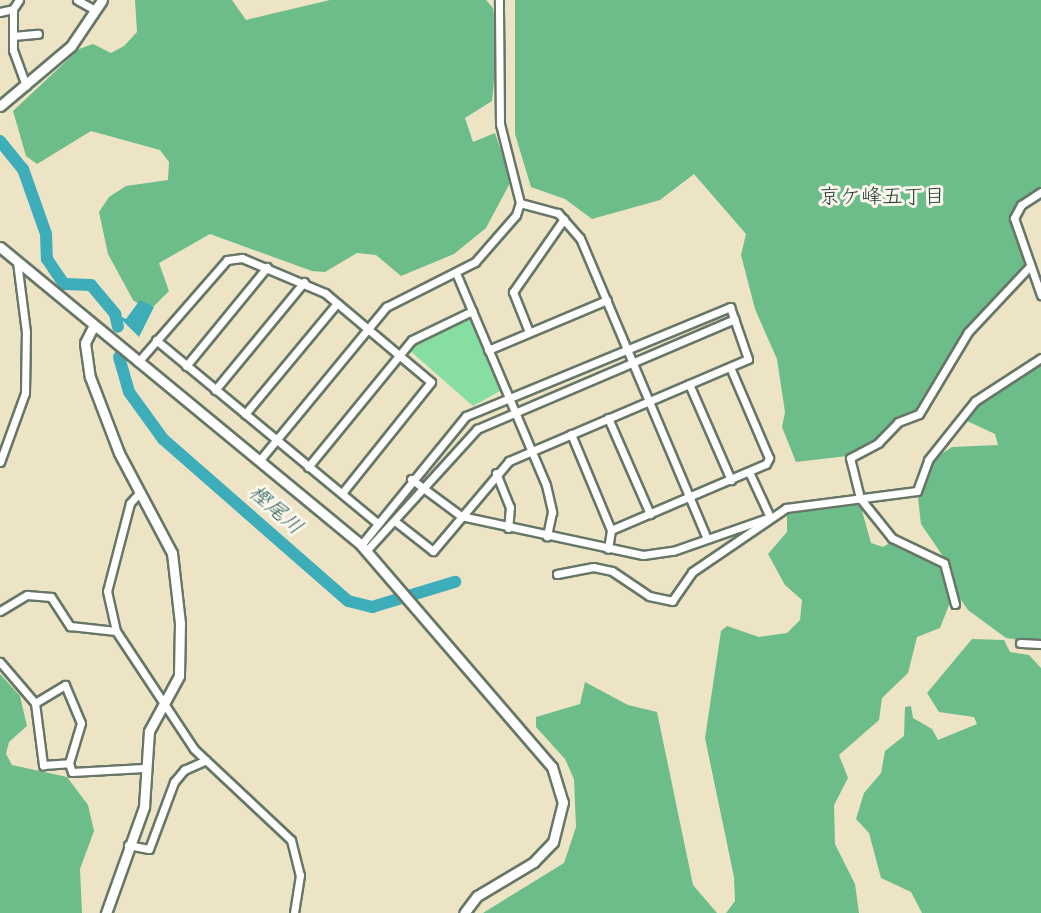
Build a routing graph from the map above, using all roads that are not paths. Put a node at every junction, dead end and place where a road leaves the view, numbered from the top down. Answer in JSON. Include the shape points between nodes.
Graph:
{"nodes":[{"id":1,"x":19,"y":0,"type":"edge"},
{"id":2,"x":77,"y":0,"type":"edge"},
{"id":3,"x":102,"y":0,"type":"edge"},
{"id":4,"x":499,"y":0,"type":"edge"},
{"id":5,"x":13,"y":9,"type":"junction"},
{"id":6,"x":95,"y":10,"type":"junction"},
{"id":7,"x":0,"y":12,"type":"edge"},
{"id":8,"x":38,"y":34,"type":"dead end"},
{"id":9,"x":13,"y":36,"type":"junction"},
{"id":10,"x":26,"y":86,"type":"junction"},
{"id":11,"x":0,"y":106,"type":"edge"},
{"id":12,"x":1041,"y":192,"type":"edge"},
{"id":13,"x":1041,"y":199,"type":"edge"},
{"id":14,"x":1027,"y":201,"type":"junction"},
{"id":15,"x":520,"y":203,"type":"junction"},
{"id":16,"x":564,"y":219,"type":"junction"},
{"id":17,"x":0,"y":247,"type":"edge"},
{"id":18,"x":17,"y":262,"type":"junction"},
{"id":19,"x":1030,"y":266,"type":"junction"},
{"id":20,"x":267,"y":267,"type":"junction"},
{"id":21,"x":456,"y":273,"type":"junction"},
{"id":22,"x":303,"y":282,"type":"junction"},
{"id":23,"x":1041,"y":295,"type":"edge"},
{"id":24,"x":607,"y":300,"type":"junction"},
{"id":25,"x":337,"y":303,"type":"junction"},
{"id":26,"x":472,"y":311,"type":"junction"},
{"id":27,"x":735,"y":319,"type":"junction"},
{"id":28,"x":94,"y":325,"type":"junction"},
{"id":29,"x":368,"y":328,"type":"junction"},
{"id":30,"x":529,"y":332,"type":"junction"},
{"id":31,"x":156,"y":340,"type":"junction"},
{"id":32,"x":627,"y":347,"type":"junction"},
{"id":33,"x":488,"y":350,"type":"junction"},
{"id":34,"x":400,"y":353,"type":"junction"},
{"id":35,"x":1041,"y":358,"type":"edge"},
{"id":36,"x":138,"y":362,"type":"junction"},
{"id":37,"x":633,"y":363,"type":"junction"},
{"id":38,"x":186,"y":366,"type":"junction"},
{"id":39,"x":730,"y":367,"type":"junction"},
{"id":40,"x":689,"y":384,"type":"junction"},
{"id":41,"x":215,"y":390,"type":"junction"},
{"id":42,"x":508,"y":397,"type":"junction"},
{"id":43,"x":648,"y":401,"type":"junction"},
{"id":44,"x":514,"y":412,"type":"junction"},
{"id":45,"x":245,"y":414,"type":"junction"},
{"id":46,"x":608,"y":418,"type":"junction"},
{"id":47,"x":571,"y":434,"type":"junction"},
{"id":48,"x":276,"y":440,"type":"junction"},
{"id":49,"x":531,"y":450,"type":"junction"},
{"id":50,"x":259,"y":461,"type":"junction"},
{"id":51,"x":0,"y":462,"type":"edge"},
{"id":52,"x":308,"y":467,"type":"junction"},
{"id":53,"x":749,"y":472,"type":"junction"},
{"id":54,"x":496,"y":473,"type":"junction"},
{"id":55,"x":411,"y":479,"type":"junction"},
{"id":56,"x":731,"y":480,"type":"junction"},
{"id":57,"x":423,"y":490,"type":"junction"},
{"id":58,"x":140,"y":492,"type":"junction"},
{"id":59,"x":342,"y":494,"type":"junction"},
{"id":60,"x":690,"y":497,"type":"junction"},
{"id":61,"x":860,"y":498,"type":"junction"},
{"id":62,"x":650,"y":514,"type":"junction"},
{"id":63,"x":461,"y":516,"type":"junction"},
{"id":64,"x":770,"y":517,"type":"junction"},
{"id":65,"x":376,"y":522,"type":"junction"},
{"id":66,"x":396,"y":522,"type":"junction"},
{"id":67,"x":508,"y":528,"type":"junction"},
{"id":68,"x":611,"y":530,"type":"junction"},
{"id":69,"x":547,"y":536,"type":"junction"},
{"id":70,"x":707,"y":538,"type":"junction"},
{"id":71,"x":364,"y":548,"type":"junction"},
{"id":72,"x":608,"y":549,"type":"junction"},
{"id":73,"x":557,"y":574,"type":"dead end"},
{"id":74,"x":955,"y":604,"type":"dead end"},
{"id":75,"x":1,"y":609,"type":"edge"},
{"id":76,"x":116,"y":631,"type":"junction"},
{"id":77,"x":1020,"y":643,"type":"dead end"},
{"id":78,"x":1041,"y":644,"type":"edge"},
{"id":79,"x":0,"y":662,"type":"edge"},
{"id":80,"x":162,"y":702,"type":"junction"},
{"id":81,"x":35,"y":704,"type":"junction"},
{"id":82,"x":206,"y":760,"type":"junction"},
{"id":83,"x":69,"y":763,"type":"junction"},
{"id":84,"x":144,"y":768,"type":"junction"},
{"id":85,"x":128,"y":845,"type":"junction"},
{"id":86,"x":106,"y":913,"type":"edge"},
{"id":87,"x":294,"y":913,"type":"edge"},
{"id":88,"x":464,"y":913,"type":"edge"}],
"edges":[{"from":1,"to":5,"type":"street"},
{"from":2,"to":6,"type":"street"},
{"from":3,"to":6,"type":"street"},
{"from":4,"to":15,"type":"street","via":[[500,124]]},
{"from":5,"to":7,"type":"street"},
{"from":5,"to":9,"type":"street"},
{"from":6,"to":10,"type":"street","via":[[71,46]]},
{"from":8,"to":9,"type":"street"},
{"from":9,"to":10,"type":"street"},
{"from":10,"to":11,"type":"street"},
{"from":12,"to":14,"type":"street"},
{"from":13,"to":14,"type":"street"},
{"from":14,"to":19,"type":"street","via":[[1014,218]]},
{"from":15,"to":16,"type":"street","via":[[543,205]]},
{"from":15,"to":21,"type":"street","via":[[494,245]]},
{"from":16,"to":24,"type":"street","via":[[580,238]]},
{"from":16,"to":30,"type":"street","via":[[512,293]]},
{"from":17,"to":18,"type":"street"},
{"from":18,"to":28,"type":"street"},
{"from":18,"to":51,"type":"street","via":[[26,332],[25,393]]},
{"from":19,"to":23,"type":"street"},
{"from":19,"to":61,"type":"street","via":[[968,332],[919,414],[850,458]]},
{"from":20,"to":22,"type":"street"},
{"from":20,"to":31,"type":"street","via":[[242,258],[223,262]]},
{"from":20,"to":38,"type":"street"},
{"from":21,"to":26,"type":"street"},
{"from":21,"to":29,"type":"street","via":[[394,300]]},
{"from":22,"to":25,"type":"street"},
{"from":22,"to":41,"type":"street"},
{"from":24,"to":30,"type":"street"},
{"from":24,"to":32,"type":"street"},
{"from":25,"to":29,"type":"street"},
{"from":25,"to":45,"type":"street"},
{"from":26,"to":33,"type":"street"},
{"from":26,"to":34,"type":"street","via":[[420,333]]},
{"from":27,"to":32,"type":"street","via":[[725,305]]},
{"from":27,"to":37,"type":"street"},
{"from":27,"to":39,"type":"street","via":[[750,356]]},
{"from":28,"to":36,"type":"street"},
{"from":28,"to":58,"type":"street","via":[[85,343],[90,377]]},
{"from":29,"to":34,"type":"street"},
{"from":29,"to":48,"type":"street"},
{"from":30,"to":33,"type":"street"},
{"from":31,"to":36,"type":"street"},
{"from":31,"to":38,"type":"street"},
{"from":32,"to":37,"type":"street"},
{"from":32,"to":42,"type":"street"},
{"from":33,"to":42,"type":"street"},
{"from":34,"to":52,"type":"street"},
{"from":34,"to":59,"type":"street","via":[[431,384]]},
{"from":35,"to":61,"type":"street","via":[[975,401],[928,460],[917,491]]},
{"from":36,"to":50,"type":"street"},
{"from":37,"to":43,"type":"street"},
{"from":37,"to":44,"type":"street"},
{"from":38,"to":41,"type":"street"},
{"from":39,"to":40,"type":"street"},
{"from":39,"to":53,"type":"street","via":[[769,458]]},
{"from":40,"to":43,"type":"street"},
{"from":40,"to":56,"type":"street"},
{"from":41,"to":45,"type":"street"},
{"from":42,"to":44,"type":"street"},
{"from":42,"to":55,"type":"street","via":[[460,421]]},
{"from":43,"to":46,"type":"street"},
{"from":43,"to":60,"type":"street"},
{"from":44,"to":49,"type":"street"},
{"from":44,"to":57,"type":"street","via":[[470,435]]},
{"from":45,"to":48,"type":"street"},
{"from":46,"to":47,"type":"street"},
{"from":46,"to":62,"type":"street"},
{"from":47,"to":49,"type":"street"},
{"from":47,"to":68,"type":"street"},
{"from":48,"to":50,"type":"street"},
{"from":48,"to":52,"type":"street"},
{"from":49,"to":54,"type":"street"},
{"from":49,"to":69,"type":"street","via":[[551,504]]},
{"from":50,"to":71,"type":"street"},
{"from":52,"to":59,"type":"street"},
{"from":53,"to":56,"type":"street"},
{"from":53,"to":64,"type":"street"},
{"from":54,"to":63,"type":"street"},
{"from":54,"to":67,"type":"street","via":[[510,507]]},
{"from":55,"to":57,"type":"street"},
{"from":55,"to":65,"type":"street"},
{"from":56,"to":60,"type":"street"},
{"from":57,"to":63,"type":"street"},
{"from":57,"to":66,"type":"street"},
{"from":58,"to":76,"type":"street","via":[[130,503],[107,591]]},
{"from":58,"to":80,"type":"street","via":[[177,567],[179,676]]},
{"from":59,"to":65,"type":"street"},
{"from":60,"to":62,"type":"street"},
{"from":60,"to":70,"type":"street"},
{"from":61,"to":64,"type":"street","via":[[795,504]]},
{"from":61,"to":74,"type":"street","via":[[892,538],[944,563]]},
{"from":62,"to":68,"type":"street"},
{"from":63,"to":66,"type":"street","via":[[433,551]]},
{"from":63,"to":67,"type":"street"},
{"from":64,"to":70,"type":"street"},
{"from":64,"to":73,"type":"street","via":[[692,572],[672,602],[649,596],[612,571],[593,567]]},
{"from":65,"to":71,"type":"street"},
{"from":66,"to":71,"type":"street"},
{"from":67,"to":69,"type":"street"},
{"from":68,"to":72,"type":"street"},
{"from":69,"to":72,"type":"street"},
{"from":70,"to":72,"type":"street","via":[[658,555]]},
{"from":71,"to":88,"type":"street","via":[[552,767],[563,802],[553,842],[543,854],[477,896]]},
{"from":75,"to":76,"type":"street","via":[[27,595],[51,597],[70,626]]},
{"from":76,"to":80,"type":"street"},
{"from":77,"to":78,"type":"street"},
{"from":79,"to":81,"type":"street"},
{"from":80,"to":82,"type":"street"},
{"from":80,"to":84,"type":"street","via":[[149,731]]},
{"from":81,"to":83,"type":"street","via":[[43,765]]},
{"from":81,"to":83,"type":"street","via":[[65,685],[81,723]]},
{"from":82,"to":85,"type":"street","via":[[184,770],[174,782],[149,849]]},
{"from":82,"to":87,"type":"street","via":[[291,840],[300,875]]},
{"from":83,"to":84,"type":"street","via":[[72,772]]},
{"from":84,"to":85,"type":"street","via":[[144,807]]},
{"from":85,"to":86,"type":"street"}]}
